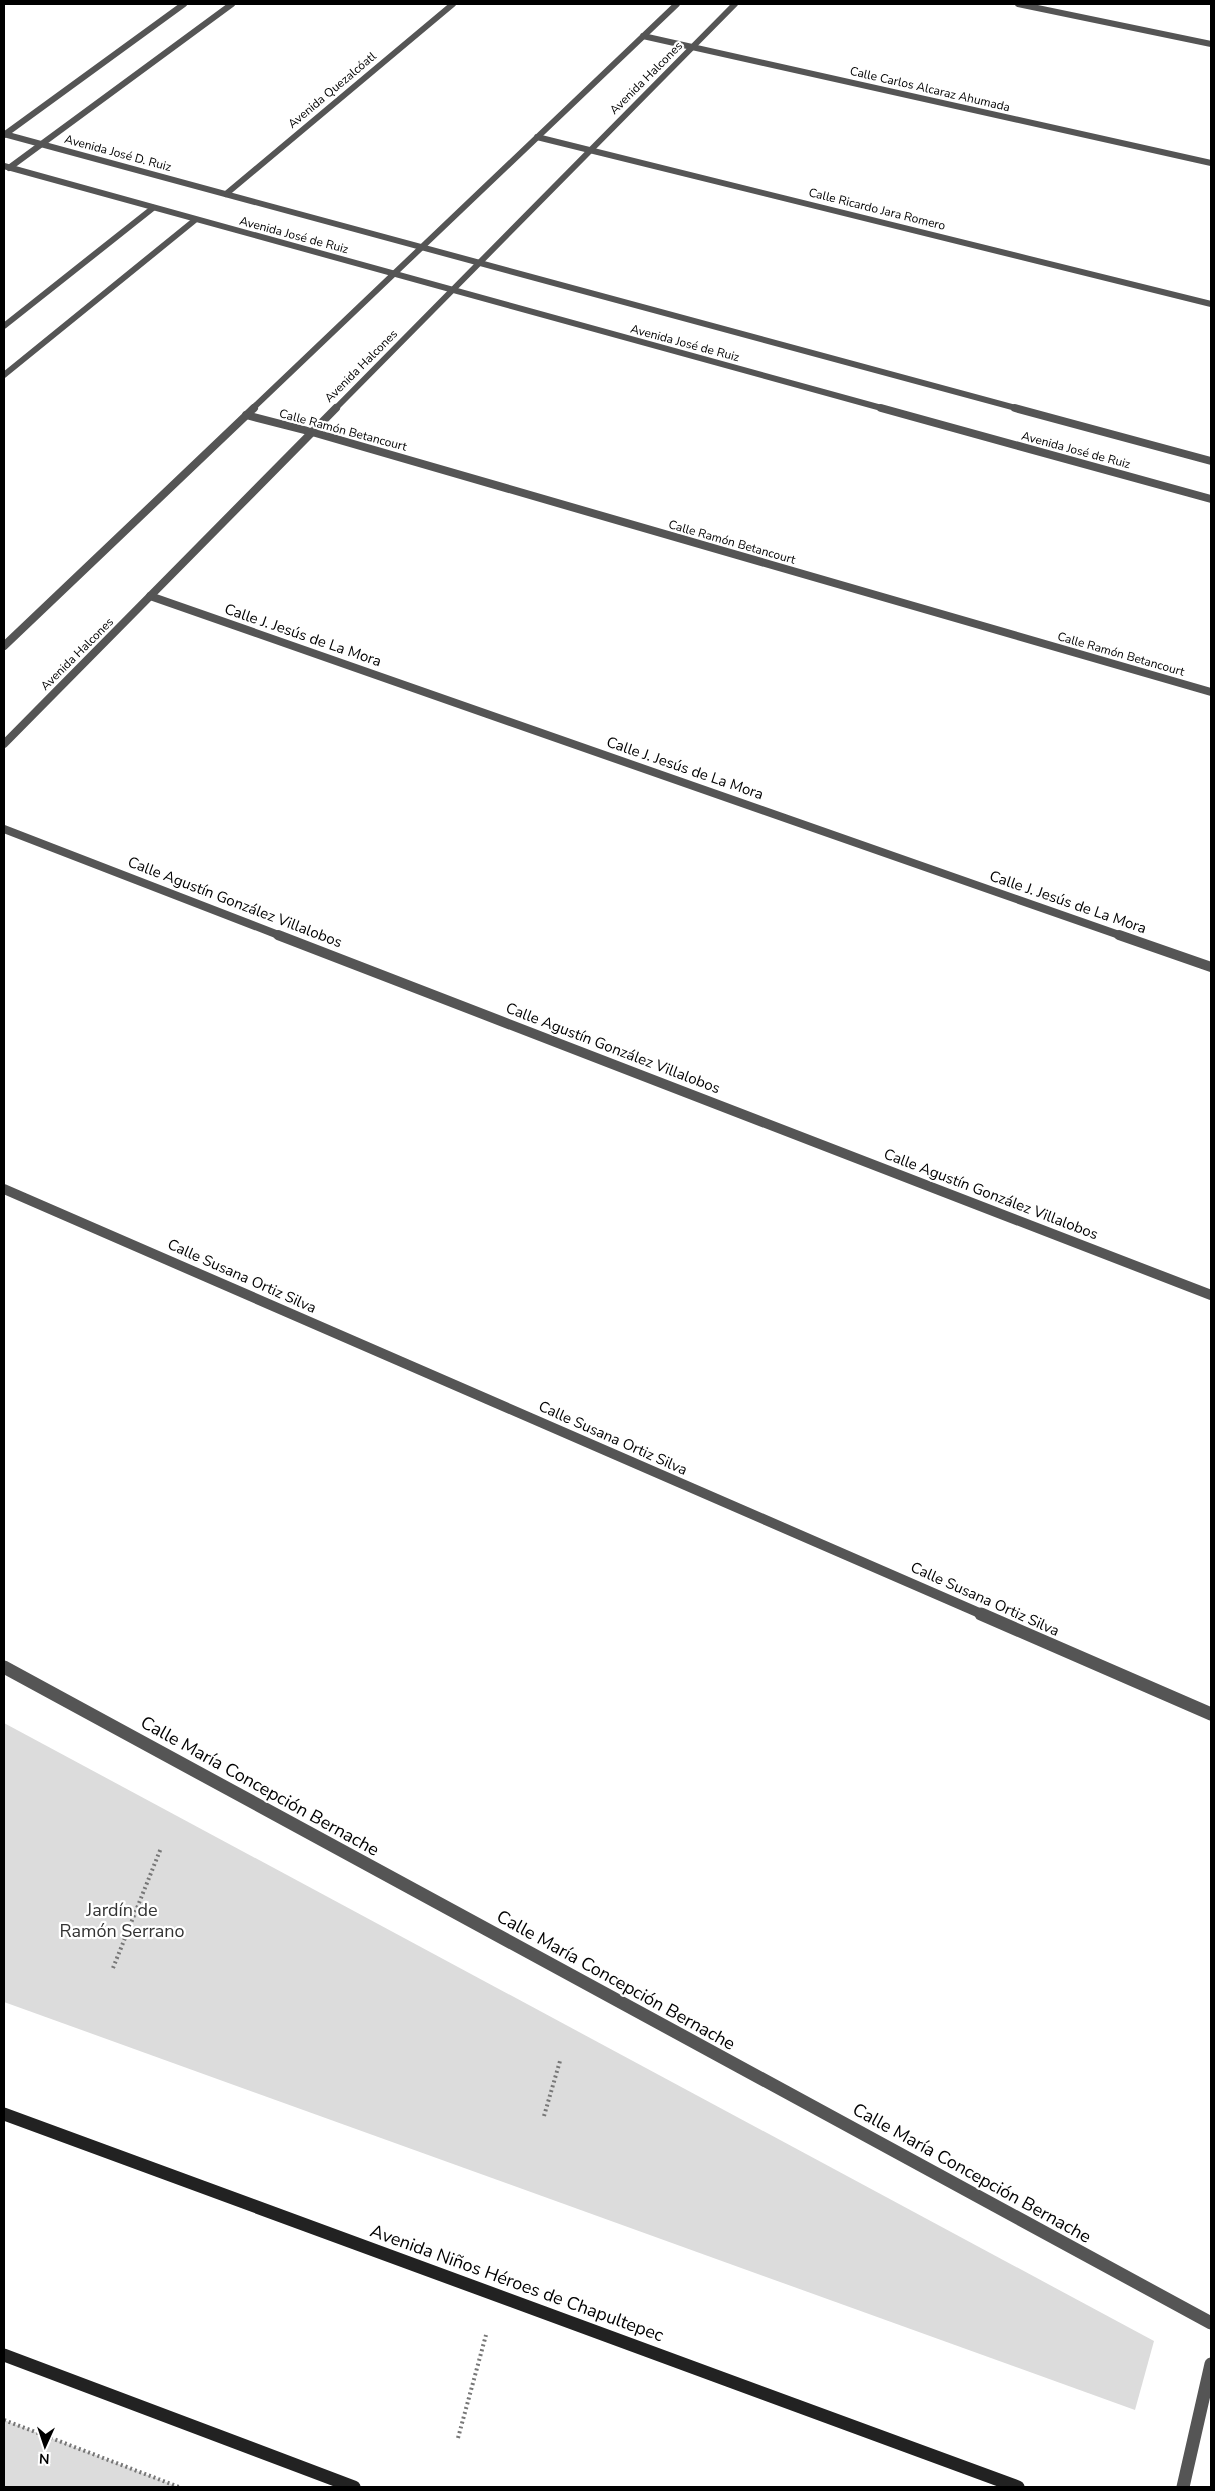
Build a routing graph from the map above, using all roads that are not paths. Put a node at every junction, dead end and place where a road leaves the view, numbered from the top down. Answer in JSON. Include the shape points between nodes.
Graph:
{"nodes":[{"id":1,"x":184,"y":4,"type":"edge"},
{"id":2,"x":232,"y":4,"type":"edge"},
{"id":3,"x":454,"y":4,"type":"edge"},
{"id":4,"x":676,"y":4,"type":"edge"},
{"id":5,"x":735,"y":4,"type":"edge"},
{"id":6,"x":1018,"y":4,"type":"edge"},
{"id":7,"x":643,"y":36,"type":"junction"},
{"id":8,"x":1211,"y":44,"type":"edge"},
{"id":9,"x":692,"y":47,"type":"junction"},
{"id":10,"x":4,"y":134,"type":"edge"},
{"id":11,"x":536,"y":137,"type":"junction"},
{"id":12,"x":41,"y":144,"type":"junction"},
{"id":13,"x":591,"y":150,"type":"junction"},
{"id":14,"x":1211,"y":163,"type":"edge"},
{"id":15,"x":6,"y":167,"type":"edge"},
{"id":16,"x":226,"y":194,"type":"junction"},
{"id":17,"x":153,"y":208,"type":"junction"},
{"id":18,"x":195,"y":220,"type":"junction"},
{"id":19,"x":421,"y":247,"type":"junction"},
{"id":20,"x":479,"y":263,"type":"junction"},
{"id":21,"x":393,"y":274,"type":"junction"},
{"id":22,"x":452,"y":290,"type":"junction"},
{"id":23,"x":1211,"y":304,"type":"edge"},
{"id":24,"x":4,"y":326,"type":"edge"},
{"id":25,"x":4,"y":374,"type":"edge"},
{"id":26,"x":246,"y":415,"type":"junction"},
{"id":27,"x":312,"y":432,"type":"junction"},
{"id":28,"x":1211,"y":461,"type":"edge"},
{"id":29,"x":1211,"y":499,"type":"edge"},
{"id":30,"x":150,"y":596,"type":"junction"},
{"id":31,"x":4,"y":646,"type":"edge"},
{"id":32,"x":1211,"y":692,"type":"edge"},
{"id":33,"x":4,"y":744,"type":"edge"},
{"id":34,"x":4,"y":829,"type":"edge"},
{"id":35,"x":1211,"y":967,"type":"edge"},
{"id":36,"x":4,"y":1189,"type":"edge"},
{"id":37,"x":1211,"y":1294,"type":"edge"},
{"id":38,"x":4,"y":1667,"type":"edge"},
{"id":39,"x":1211,"y":1714,"type":"edge"},
{"id":40,"x":4,"y":2114,"type":"edge"},
{"id":41,"x":1211,"y":2323,"type":"edge"},
{"id":42,"x":4,"y":2355,"type":"edge"},
{"id":43,"x":1211,"y":2364,"type":"edge"},
{"id":44,"x":354,"y":2487,"type":"edge"},
{"id":45,"x":1018,"y":2487,"type":"edge"},
{"id":46,"x":1183,"y":2487,"type":"edge"}],
"edges":[{"from":1,"to":10,"type":"street"},
{"from":2,"to":12,"type":"street"},
{"from":3,"to":16,"type":"street","name":"Avenida Quezalcóatl"},
{"from":4,"to":7,"type":"street"},
{"from":5,"to":9,"type":"street","name":"Avenida Halcones"},
{"from":6,"to":8,"type":"street"},
{"from":7,"to":9,"type":"street","name":"Calle Carlos Alcaraz Ahumada"},
{"from":7,"to":11,"type":"street"},
{"from":9,"to":13,"type":"street","name":"Avenida Halcones"},
{"from":9,"to":14,"type":"street","name":"Calle Carlos Alcaraz Ahumada"},
{"from":10,"to":12,"type":"street","name":"Avenida José D. Ruiz"},
{"from":11,"to":13,"type":"street","name":"Calle Ricardo Jara Romero"},
{"from":11,"to":19,"type":"street"},
{"from":12,"to":15,"type":"street"},
{"from":12,"to":16,"type":"street","name":"Avenida José D. Ruiz"},
{"from":13,"to":20,"type":"street","name":"Avenida Halcones"},
{"from":13,"to":23,"type":"street","name":"Calle Ricardo Jara Romero"},
{"from":15,"to":17,"type":"street"},
{"from":16,"to":19,"type":"street","name":"Avenida José de Ruiz"},
{"from":17,"to":18,"type":"street","name":"Avenida José de Ruiz"},
{"from":17,"to":24,"type":"street"},
{"from":18,"to":21,"type":"street","name":"Avenida José de Ruiz"},
{"from":18,"to":25,"type":"street"},
{"from":19,"to":20,"type":"street","name":"Avenida José de Ruiz"},
{"from":19,"to":21,"type":"street"},
{"from":20,"to":22,"type":"street","name":"Avenida Halcones"},
{"from":20,"to":28,"type":"street","name":"Avenida José de Ruiz"},
{"from":21,"to":22,"type":"street","name":"Avenida José de Ruiz"},
{"from":21,"to":26,"type":"street"},
{"from":22,"to":27,"type":"street","name":"Avenida Halcones"},
{"from":22,"to":29,"type":"street","name":"Avenida José de Ruiz"},
{"from":26,"to":27,"type":"street","name":"Calle Ramón Betancourt"},
{"from":26,"to":31,"type":"street"},
{"from":27,"to":30,"type":"street","name":"Avenida Halcones"},
{"from":27,"to":32,"type":"street","name":"Calle Ramón Betancourt"},
{"from":30,"to":33,"type":"street","name":"Avenida Halcones"},
{"from":30,"to":35,"type":"street","name":"Calle J. Jesús de La Mora"},
{"from":34,"to":37,"type":"street","name":"Calle Agustín González Villalobos"},
{"from":36,"to":39,"type":"street","name":"Calle Susana Ortiz Silva"},
{"from":38,"to":41,"type":"street","name":"Calle María Concepción Bernache"},
{"from":40,"to":45,"type":"main road","name":"Avenida Niños Héroes de Chapultepec"},
{"from":42,"to":44,"type":"main road"},
{"from":43,"to":46,"type":"street"}]}
